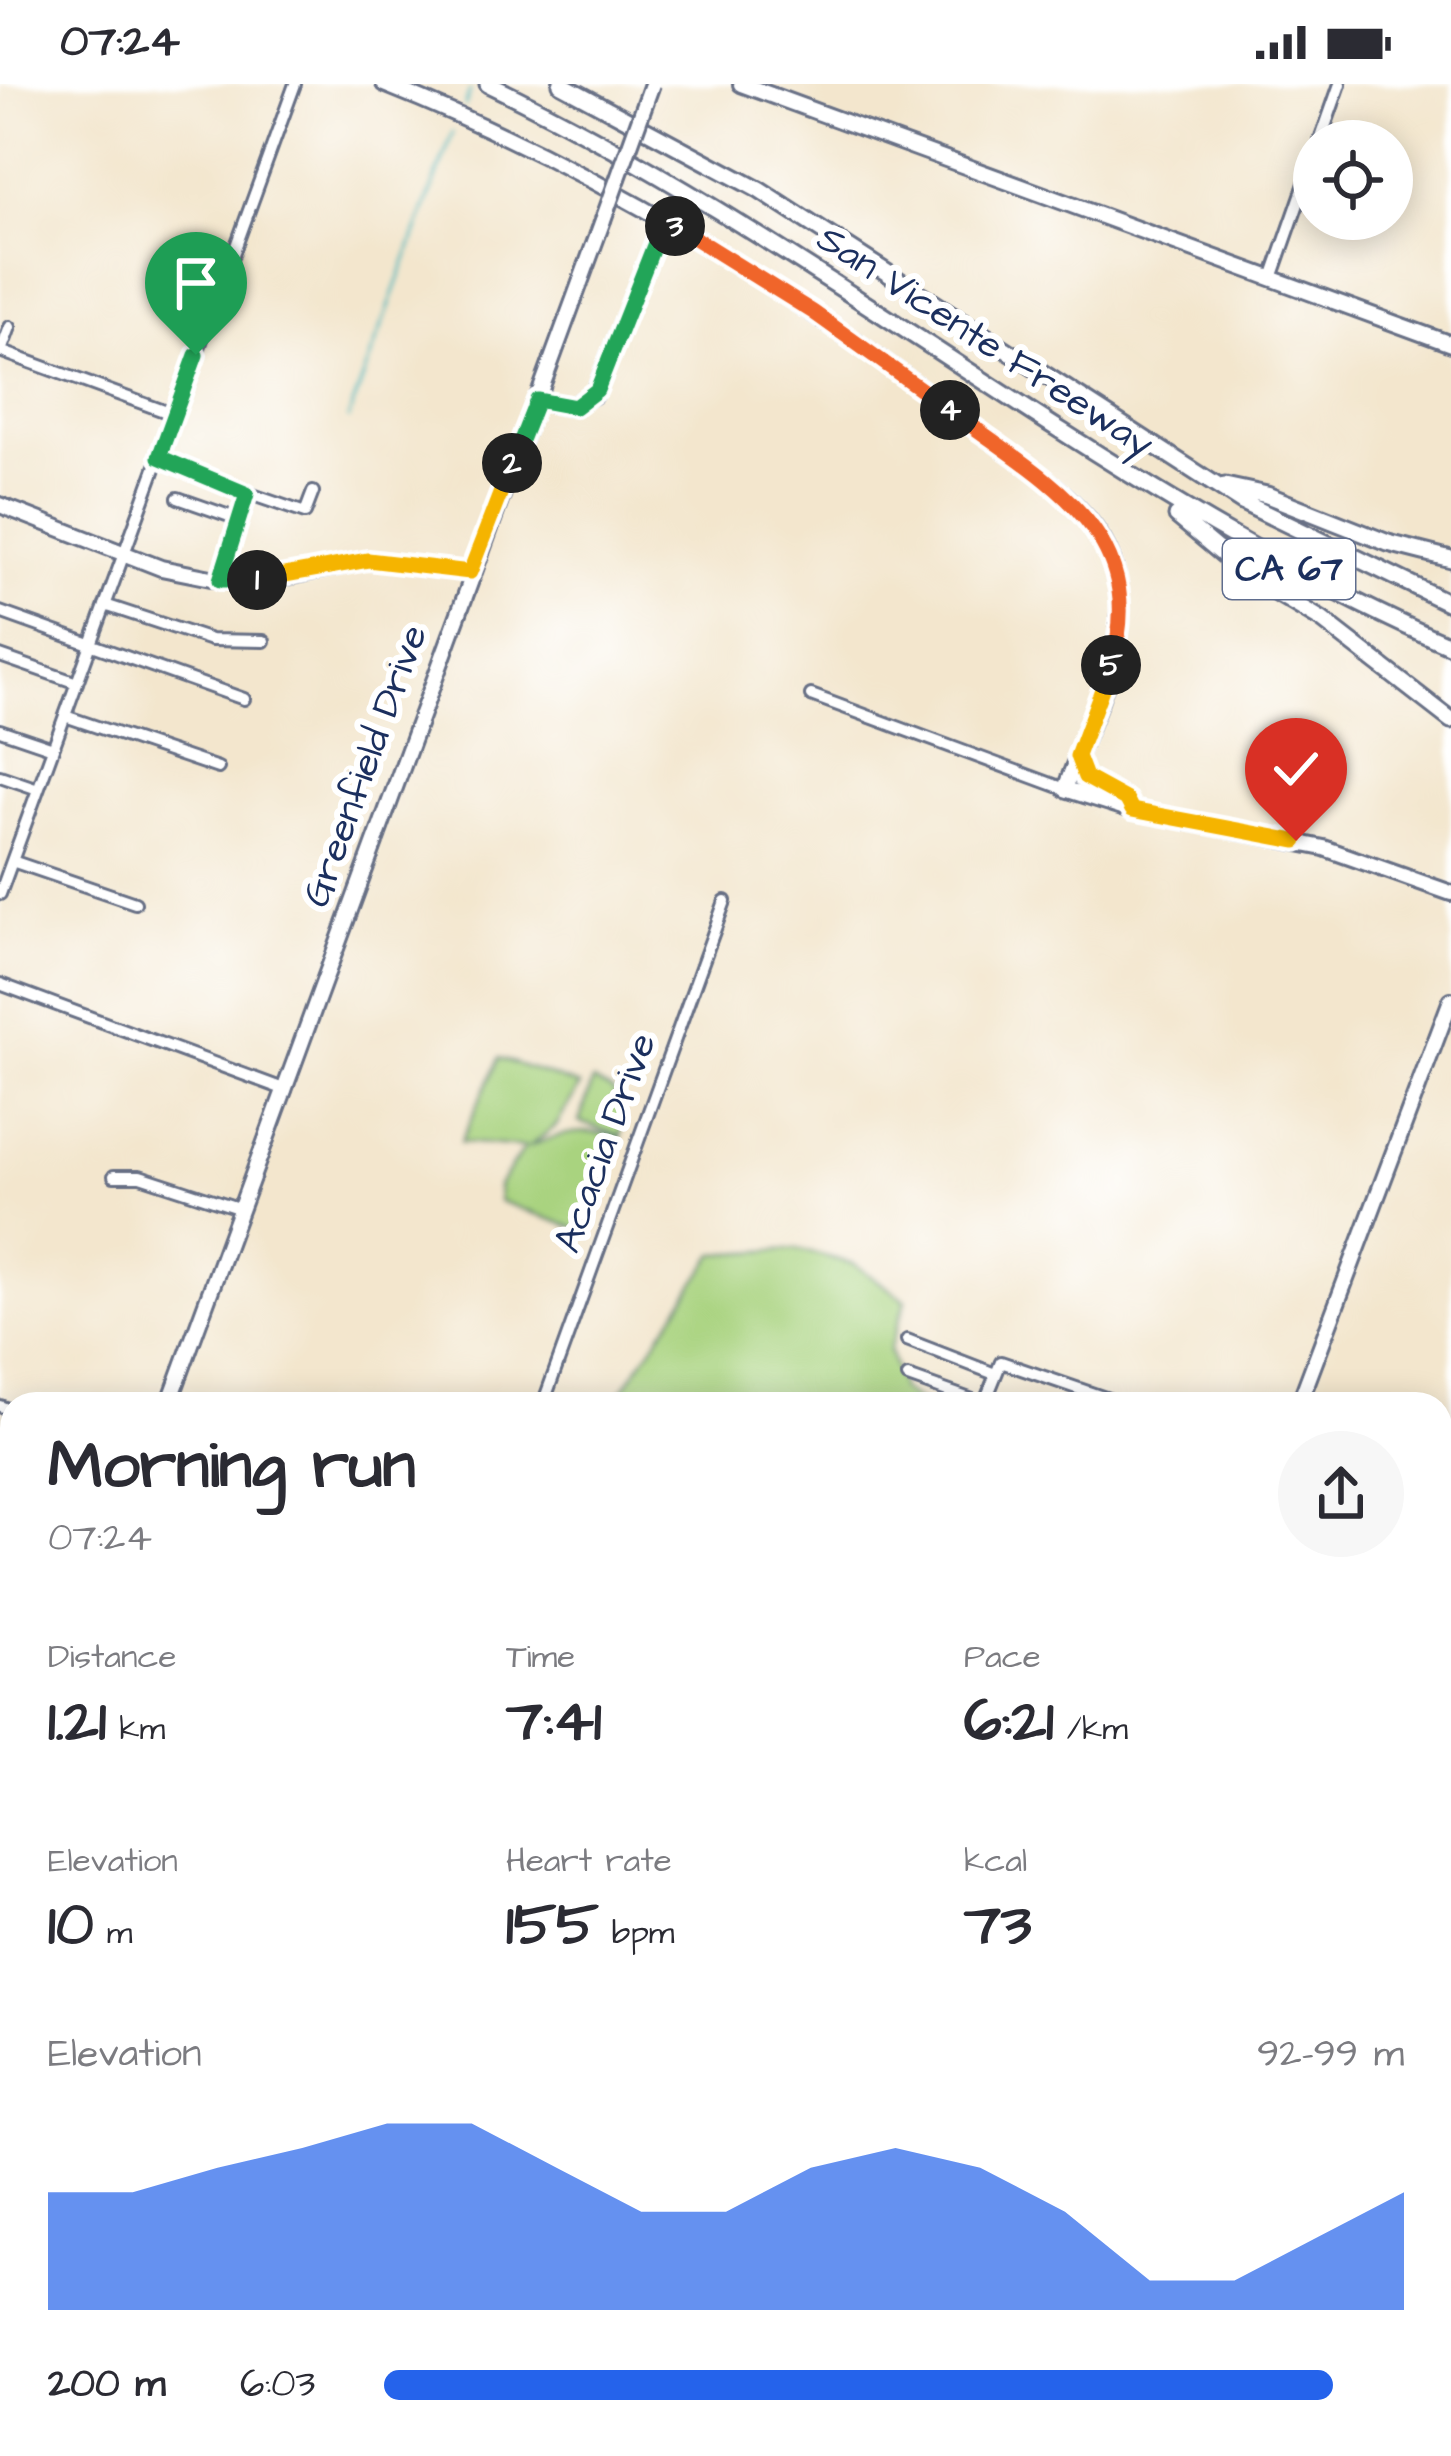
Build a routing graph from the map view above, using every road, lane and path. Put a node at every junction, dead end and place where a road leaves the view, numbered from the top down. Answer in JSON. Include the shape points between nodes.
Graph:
{"nodes":[{"id":1,"x":295,"y":84,"type":"edge"},
{"id":2,"x":384,"y":84,"type":"edge"},
{"id":3,"x":488,"y":84,"type":"edge"},
{"id":4,"x":561,"y":84,"type":"edge"},
{"id":5,"x":652,"y":84,"type":"edge"},
{"id":6,"x":741,"y":84,"type":"edge"},
{"id":7,"x":1340,"y":84,"type":"edge"},
{"id":8,"x":1327,"y":120,"type":"edge"},
{"id":9,"x":1293,"y":218,"type":"edge"},
{"id":10,"x":664,"y":220,"type":"junction"},
{"id":11,"x":1272,"y":278,"type":"junction"},
{"id":12,"x":10,"y":327,"type":"dead end"},
{"id":13,"x":1451,"y":344,"type":"edge"},
{"id":14,"x":1,"y":351,"type":"edge"},
{"id":15,"x":537,"y":400,"type":"junction"},
{"id":16,"x":175,"y":415,"type":"junction"},
{"id":17,"x":159,"y":457,"type":"junction"},
{"id":18,"x":1133,"y":480,"type":"junction"},
{"id":19,"x":1210,"y":482,"type":"junction"},
{"id":20,"x":313,"y":492,"type":"dead end"},
{"id":21,"x":247,"y":494,"type":"junction"},
{"id":22,"x":178,"y":498,"type":"dead end"},
{"id":23,"x":0,"y":505,"type":"edge"},
{"id":24,"x":238,"y":519,"type":"junction"},
{"id":25,"x":124,"y":554,"type":"junction"},
{"id":26,"x":1451,"y":559,"type":"edge"},
{"id":27,"x":470,"y":572,"type":"junction"},
{"id":28,"x":220,"y":580,"type":"junction"},
{"id":29,"x":1451,"y":604,"type":"edge"},
{"id":30,"x":105,"y":605,"type":"junction"},
{"id":31,"x":0,"y":612,"type":"edge"},
{"id":32,"x":264,"y":641,"type":"dead end"},
{"id":33,"x":91,"y":645,"type":"junction"},
{"id":34,"x":1451,"y":646,"type":"edge"},
{"id":35,"x":0,"y":656,"type":"edge"},
{"id":36,"x":76,"y":683,"type":"junction"},
{"id":37,"x":811,"y":695,"type":"dead end"},
{"id":38,"x":244,"y":699,"type":"dead end"},
{"id":39,"x":65,"y":716,"type":"junction"},
{"id":40,"x":1451,"y":720,"type":"edge"},
{"id":41,"x":0,"y":730,"type":"edge"},
{"id":42,"x":53,"y":748,"type":"junction"},
{"id":43,"x":1077,"y":756,"type":"junction"},
{"id":44,"x":218,"y":768,"type":"dead end"},
{"id":45,"x":0,"y":776,"type":"edge"},
{"id":46,"x":38,"y":789,"type":"junction"},
{"id":47,"x":1065,"y":789,"type":"junction"},
{"id":48,"x":1132,"y":810,"type":"junction"},
{"id":49,"x":0,"y":847,"type":"edge"},
{"id":50,"x":14,"y":857,"type":"junction"},
{"id":51,"x":1451,"y":893,"type":"edge"},
{"id":52,"x":0,"y":894,"type":"edge"},
{"id":53,"x":725,"y":901,"type":"dead end"},
{"id":54,"x":135,"y":903,"type":"dead end"},
{"id":55,"x":0,"y":984,"type":"edge"},
{"id":56,"x":1451,"y":1000,"type":"edge"},
{"id":57,"x":286,"y":1090,"type":"junction"},
{"id":58,"x":114,"y":1176,"type":"dead end"},
{"id":59,"x":241,"y":1209,"type":"junction"},
{"id":60,"x":907,"y":1340,"type":"dead end"},
{"id":61,"x":995,"y":1374,"type":"junction"},
{"id":62,"x":908,"y":1377,"type":"dead end"},
{"id":63,"x":173,"y":1392,"type":"edge"},
{"id":64,"x":547,"y":1392,"type":"edge"},
{"id":65,"x":950,"y":1392,"type":"edge"},
{"id":66,"x":988,"y":1392,"type":"edge"},
{"id":67,"x":1088,"y":1392,"type":"edge"},
{"id":68,"x":1304,"y":1392,"type":"edge"}],
"edges":[{"from":1,"to":16,"type":"street"},
{"from":2,"to":10,"type":"main road"},
{"from":3,"to":18,"type":"highway","name":"San Vicente Freeway","number":"CA 67","via":[[694,193]]},
{"from":4,"to":19,"type":"highway","name":"San Vicente Freeway","number":"CA 67","via":[[759,190]]},
{"from":5,"to":15,"type":"main road","name":"Greenfield Drive","bridge":true},
{"from":6,"to":11,"type":"main road"},
{"from":7,"to":8,"type":"street"},
{"from":9,"to":11,"type":"street"},
{"from":10,"to":15,"type":"main road","via":[[594,395],[570,407]]},
{"from":10,"to":43,"type":"main road","via":[[901,374],[1088,518],[1113,563],[1120,627]]},
{"from":11,"to":13,"type":"main road"},
{"from":12,"to":14,"type":"street"},
{"from":14,"to":16,"type":"street"},
{"from":15,"to":27,"type":"main road","name":"Greenfield Drive"},
{"from":16,"to":17,"type":"street"},
{"from":17,"to":21,"type":"street"},
{"from":17,"to":25,"type":"street"},
{"from":18,"to":34,"type":"highway","name":"San Vicente Freeway","number":"CA 67","via":[[1277,564]]},
{"from":18,"to":40,"type":"highway","via":[[1250,577],[1322,620]]},
{"from":19,"to":26,"type":"highway"},
{"from":19,"to":29,"type":"highway","name":"San Vicente Freeway","number":"CA 67"},
{"from":20,"to":21,"type":"street","via":[[305,512]]},
{"from":21,"to":24,"type":"street"},
{"from":22,"to":24,"type":"street"},
{"from":23,"to":25,"type":"main road"},
{"from":24,"to":28,"type":"street"},
{"from":25,"to":28,"type":"main road"},
{"from":25,"to":30,"type":"street"},
{"from":27,"to":28,"type":"main road","via":[[368,560]]},
{"from":27,"to":57,"type":"main road","name":"Greenfield Drive"},
{"from":30,"to":32,"type":"street","via":[[211,640]]},
{"from":30,"to":33,"type":"street"},
{"from":31,"to":33,"type":"street"},
{"from":33,"to":36,"type":"street"},
{"from":33,"to":38,"type":"street"},
{"from":35,"to":36,"type":"street"},
{"from":36,"to":39,"type":"street"},
{"from":37,"to":47,"type":"street"},
{"from":39,"to":42,"type":"street"},
{"from":39,"to":44,"type":"street"},
{"from":41,"to":42,"type":"street"},
{"from":42,"to":46,"type":"street"},
{"from":43,"to":47,"type":"main road"},
{"from":43,"to":48,"type":"main road","via":[[1085,777]]},
{"from":45,"to":46,"type":"street"},
{"from":46,"to":50,"type":"street"},
{"from":47,"to":48,"type":"main road"},
{"from":48,"to":51,"type":"main road","via":[[1296,841]]},
{"from":49,"to":50,"type":"street"},
{"from":50,"to":52,"type":"street"},
{"from":50,"to":54,"type":"street"},
{"from":53,"to":64,"type":"street","name":"Acacia Drive"},
{"from":55,"to":57,"type":"street"},
{"from":56,"to":68,"type":"main road"},
{"from":57,"to":59,"type":"main road","name":"Greenfield Drive"},
{"from":58,"to":59,"type":"street","via":[[140,1176]]},
{"from":59,"to":63,"type":"main road","name":"Greenfield Drive"},
{"from":60,"to":61,"type":"street"},
{"from":61,"to":66,"type":"street"},
{"from":61,"to":67,"type":"street","via":[[1001,1362]]},
{"from":62,"to":65,"type":"street"}]}
